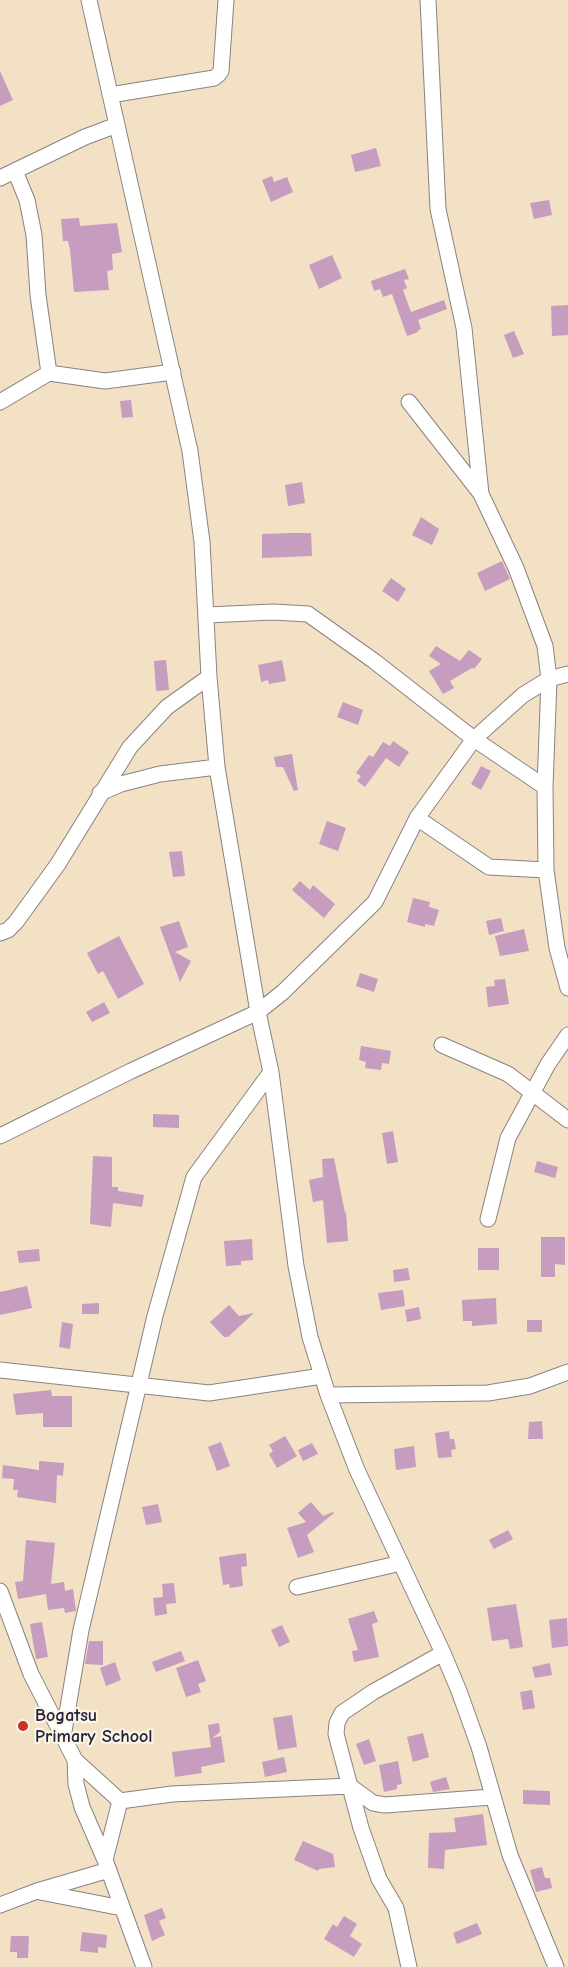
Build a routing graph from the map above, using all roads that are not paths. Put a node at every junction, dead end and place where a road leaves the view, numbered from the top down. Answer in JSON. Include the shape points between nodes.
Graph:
{"nodes":[{"id":1,"x":89,"y":0,"type":"edge"},
{"id":2,"x":226,"y":0,"type":"edge"},
{"id":3,"x":428,"y":0,"type":"edge"},
{"id":4,"x":110,"y":95,"type":"junction"},
{"id":5,"x":117,"y":125,"type":"junction"},
{"id":6,"x":15,"y":171,"type":"junction"},
{"id":7,"x":0,"y":178,"type":"edge"},
{"id":8,"x":173,"y":372,"type":"junction"},
{"id":9,"x":49,"y":373,"type":"junction"},
{"id":10,"x":0,"y":402,"type":"edge"},
{"id":11,"x":409,"y":402,"type":"dead end"},
{"id":12,"x":481,"y":494,"type":"junction"},
{"id":13,"x":207,"y":615,"type":"junction"},
{"id":14,"x":568,"y":674,"type":"edge"},
{"id":15,"x":209,"y":677,"type":"junction"},
{"id":16,"x":549,"y":679,"type":"junction"},
{"id":17,"x":474,"y":739,"type":"junction"},
{"id":18,"x":217,"y":767,"type":"junction"},
{"id":19,"x":545,"y":787,"type":"junction"},
{"id":20,"x":100,"y":793,"type":"junction"},
{"id":21,"x":417,"y":818,"type":"junction"},
{"id":22,"x":546,"y":870,"type":"junction"},
{"id":23,"x":0,"y":933,"type":"edge"},
{"id":24,"x":568,"y":988,"type":"edge"},
{"id":25,"x":258,"y":1012,"type":"junction"},
{"id":26,"x":568,"y":1035,"type":"edge"},
{"id":27,"x":442,"y":1045,"type":"dead end"},
{"id":28,"x":271,"y":1072,"type":"junction"},
{"id":29,"x":532,"y":1091,"type":"junction"},
{"id":30,"x":568,"y":1120,"type":"edge"},
{"id":31,"x":0,"y":1136,"type":"edge"},
{"id":32,"x":488,"y":1219,"type":"dead end"},
{"id":33,"x":0,"y":1370,"type":"edge"},
{"id":34,"x":568,"y":1372,"type":"edge"},
{"id":35,"x":322,"y":1376,"type":"junction"},
{"id":36,"x":141,"y":1384,"type":"junction"},
{"id":37,"x":328,"y":1395,"type":"junction"},
{"id":38,"x":401,"y":1563,"type":"junction"},
{"id":39,"x":297,"y":1587,"type":"dead end"},
{"id":40,"x":0,"y":1591,"type":"edge"},
{"id":41,"x":444,"y":1653,"type":"junction"},
{"id":42,"x":63,"y":1737,"type":"junction"},
{"id":43,"x":75,"y":1760,"type":"junction"},
{"id":44,"x":350,"y":1786,"type":"junction"},
{"id":45,"x":492,"y":1797,"type":"junction"},
{"id":46,"x":120,"y":1801,"type":"junction"},
{"id":47,"x":107,"y":1865,"type":"junction"},
{"id":48,"x":37,"y":1891,"type":"junction"},
{"id":49,"x":0,"y":1905,"type":"edge"},
{"id":50,"x":122,"y":1908,"type":"junction"},
{"id":51,"x":144,"y":1967,"type":"edge"},
{"id":52,"x":409,"y":1967,"type":"edge"},
{"id":53,"x":556,"y":1967,"type":"edge"}],
"edges":[{"from":1,"to":4,"type":"street"},
{"from":2,"to":4,"type":"street","via":[[218,75]]},
{"from":3,"to":12,"type":"street","via":[[438,209],[464,328]]},
{"from":4,"to":5,"type":"street"},
{"from":5,"to":6,"type":"street"},
{"from":5,"to":8,"type":"street"},
{"from":6,"to":7,"type":"street"},
{"from":6,"to":9,"type":"street","via":[[27,200],[34,235]]},
{"from":8,"to":9,"type":"street","via":[[105,381]]},
{"from":8,"to":13,"type":"street","via":[[190,451]]},
{"from":9,"to":10,"type":"street"},
{"from":11,"to":12,"type":"street"},
{"from":12,"to":16,"type":"street","via":[[543,637]]},
{"from":13,"to":15,"type":"street"},
{"from":13,"to":17,"type":"street","via":[[308,614]]},
{"from":14,"to":16,"type":"street"},
{"from":15,"to":18,"type":"street"},
{"from":15,"to":20,"type":"street","via":[[167,707],[130,747]]},
{"from":16,"to":17,"type":"street","via":[[523,695]]},
{"from":16,"to":19,"type":"street"},
{"from":17,"to":19,"type":"street"},
{"from":17,"to":21,"type":"street"},
{"from":18,"to":20,"type":"street","via":[[160,774]]},
{"from":18,"to":25,"type":"street"},
{"from":19,"to":22,"type":"street"},
{"from":20,"to":23,"type":"street","via":[[58,864],[16,922]]},
{"from":21,"to":22,"type":"street","via":[[489,867]]},
{"from":21,"to":25,"type":"street","via":[[375,902],[284,992]]},
{"from":22,"to":24,"type":"street","via":[[557,948]]},
{"from":25,"to":28,"type":"street"},
{"from":25,"to":31,"type":"street"},
{"from":26,"to":29,"type":"street"},
{"from":27,"to":29,"type":"street","via":[[508,1074]]},
{"from":28,"to":35,"type":"street","via":[[296,1266]]},
{"from":28,"to":36,"type":"street","via":[[194,1177],[155,1316]]},
{"from":29,"to":30,"type":"street"},
{"from":29,"to":32,"type":"street","via":[[508,1138]]},
{"from":33,"to":36,"type":"street"},
{"from":34,"to":37,"type":"street","via":[[530,1386],[488,1393]]},
{"from":35,"to":36,"type":"street","via":[[209,1392]]},
{"from":35,"to":37,"type":"street"},
{"from":36,"to":42,"type":"street","via":[[81,1630]]},
{"from":37,"to":38,"type":"street","via":[[357,1470]]},
{"from":38,"to":39,"type":"street"},
{"from":38,"to":41,"type":"street"},
{"from":40,"to":42,"type":"street","via":[[31,1674]]},
{"from":41,"to":44,"type":"street","via":[[342,1713],[336,1734]]},
{"from":41,"to":45,"type":"street","via":[[479,1747]]},
{"from":42,"to":43,"type":"street"},
{"from":43,"to":46,"type":"street"},
{"from":43,"to":47,"type":"street","via":[[82,1807]]},
{"from":44,"to":45,"type":"street","via":[[373,1803],[385,1805]]},
{"from":44,"to":46,"type":"street","via":[[172,1794]]},
{"from":44,"to":52,"type":"street","via":[[379,1879],[396,1908]]},
{"from":45,"to":53,"type":"street","via":[[510,1855]]},
{"from":46,"to":47,"type":"street"},
{"from":47,"to":48,"type":"street"},
{"from":47,"to":50,"type":"street"},
{"from":48,"to":49,"type":"street"},
{"from":48,"to":50,"type":"street"},
{"from":50,"to":51,"type":"street"}]}
